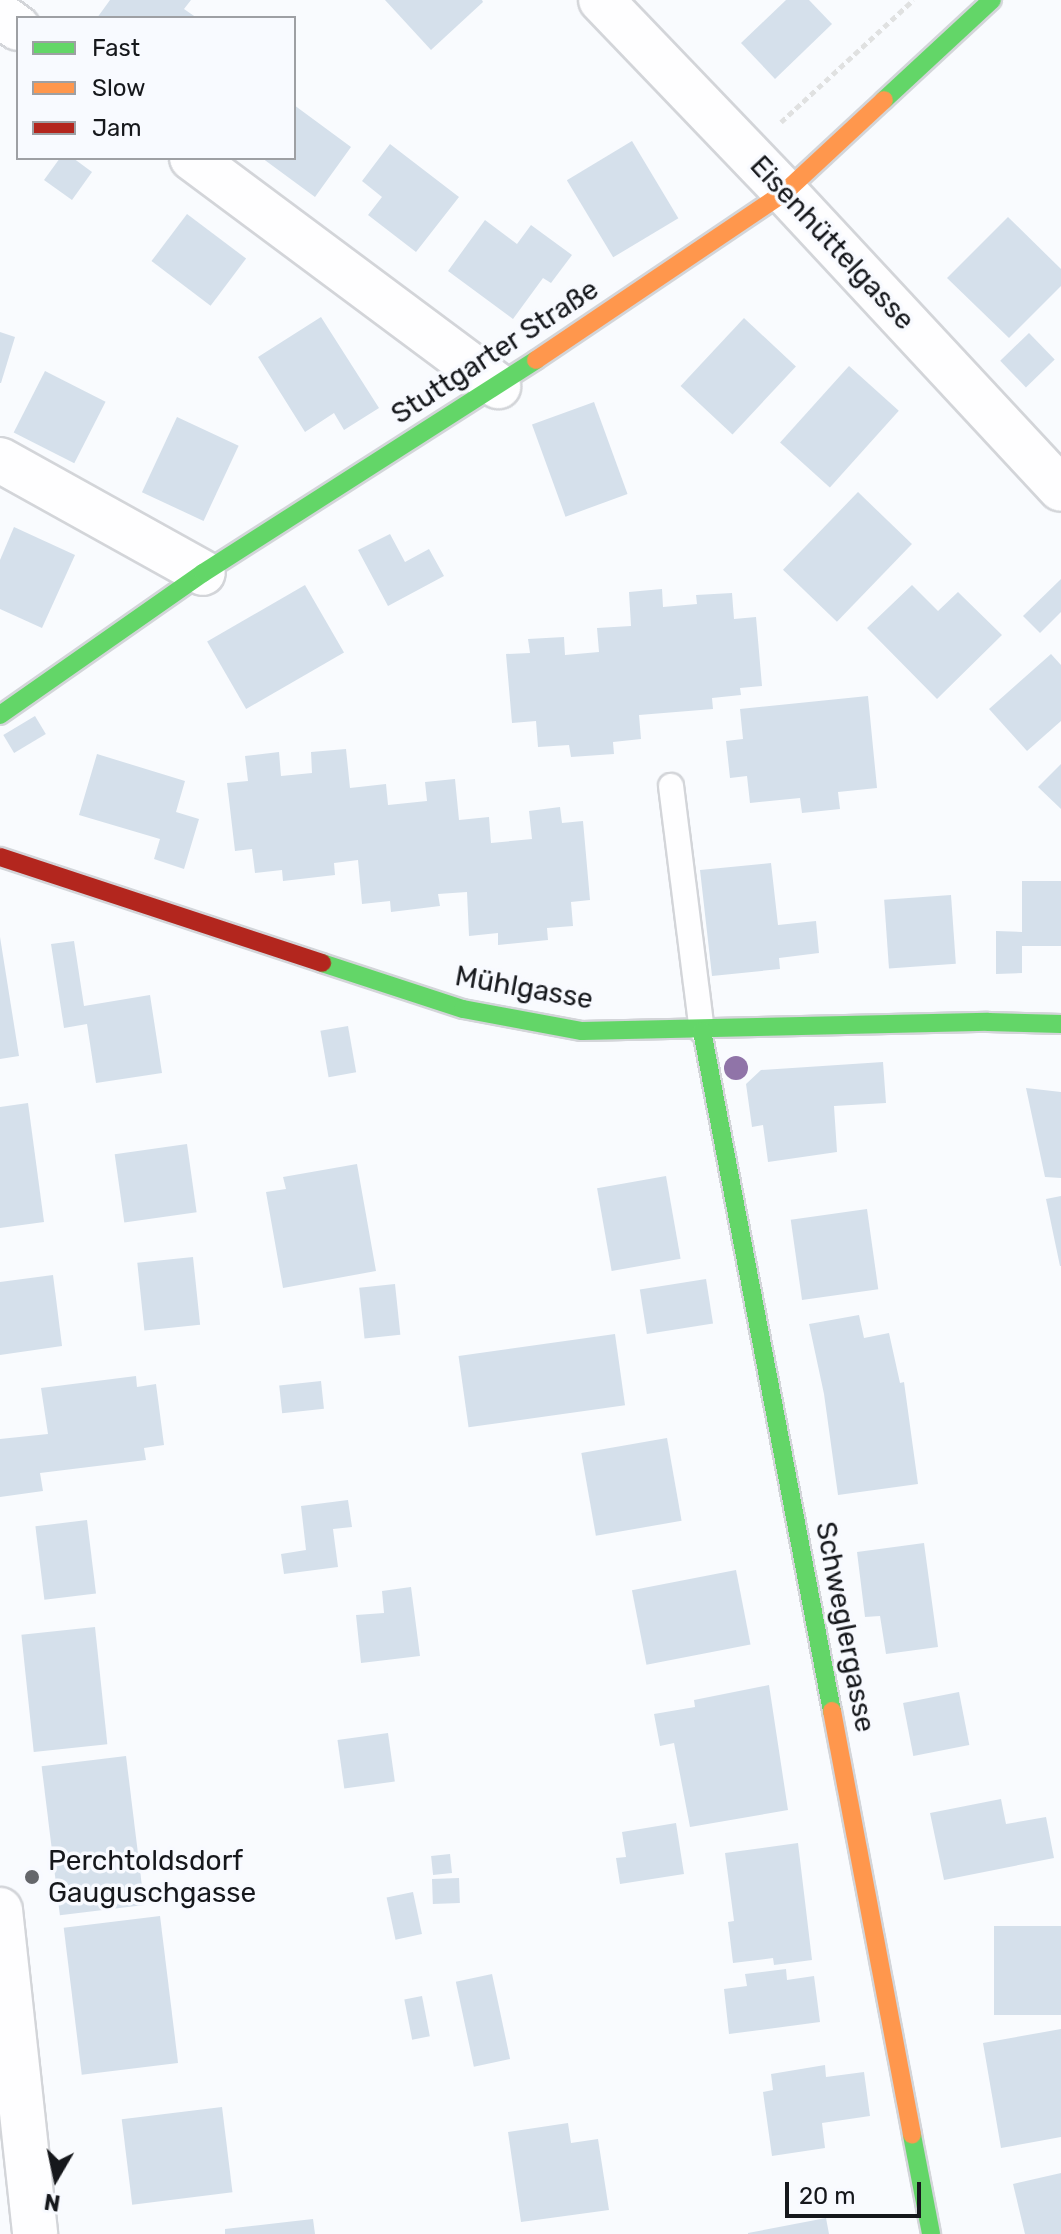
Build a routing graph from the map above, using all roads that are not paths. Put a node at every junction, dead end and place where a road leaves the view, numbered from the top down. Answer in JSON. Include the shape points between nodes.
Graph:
{"nodes":[{"id":1,"x":601,"y":0,"type":"edge"},
{"id":2,"x":992,"y":0,"type":"edge"},
{"id":3,"x":195,"y":160,"type":"edge"},
{"id":4,"x":785,"y":192,"type":"junction"},
{"id":5,"x":498,"y":386,"type":"junction"},
{"id":6,"x":0,"y":460,"type":"edge"},
{"id":7,"x":1061,"y":489,"type":"edge"},
{"id":8,"x":203,"y":573,"type":"junction"},
{"id":9,"x":0,"y":715,"type":"edge"},
{"id":10,"x":671,"y":786,"type":"dead end"},
{"id":11,"x":0,"y":857,"type":"edge"},
{"id":12,"x":1061,"y":1024,"type":"edge"},
{"id":13,"x":702,"y":1031,"type":"junction"},
{"id":14,"x":0,"y":1910,"type":"edge"},
{"id":15,"x":35,"y":2234,"type":"edge"},
{"id":16,"x":931,"y":2234,"type":"edge"}],
"edges":[{"from":1,"to":4,"type":"street","name":"Eisenhüttelgasse"},
{"from":2,"to":4,"type":"street","name":"Stuttgarter Straße"},
{"from":3,"to":5,"type":"street"},
{"from":4,"to":5,"type":"street","name":"Stuttgarter Straße"},
{"from":4,"to":7,"type":"street","name":"Eisenhüttelgasse"},
{"from":5,"to":8,"type":"street","name":"Stuttgarter Straße"},
{"from":6,"to":8,"type":"street"},
{"from":8,"to":9,"type":"street","name":"Stuttgarter Straße"},
{"from":10,"to":13,"type":"lane"},
{"from":11,"to":13,"type":"street","name":"Mühlgasse","via":[[463,1009],[582,1031]]},
{"from":12,"to":13,"type":"street","name":"Mühlgasse"},
{"from":13,"to":16,"type":"street","name":"Schweglergasse"},
{"from":14,"to":15,"type":"street"}]}
